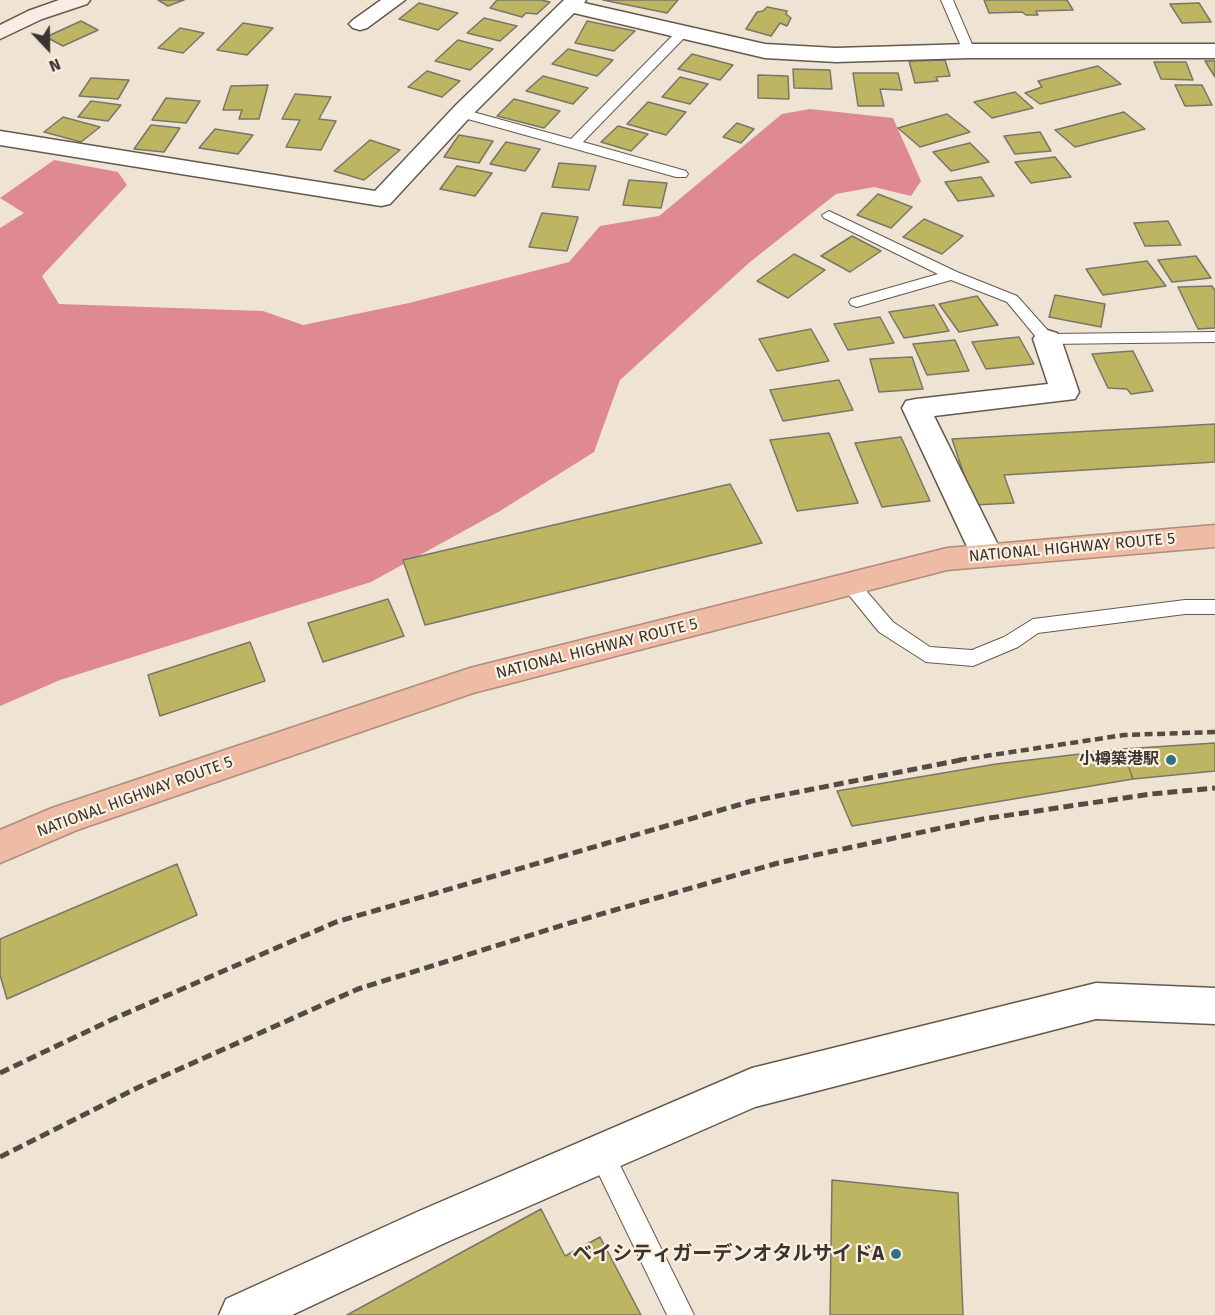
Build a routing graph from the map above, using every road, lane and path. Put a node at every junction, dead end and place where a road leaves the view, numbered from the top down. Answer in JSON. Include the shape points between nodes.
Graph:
{"nodes":[{"id":1,"x":80,"y":0,"type":"edge"},
{"id":2,"x":394,"y":0,"type":"edge"},
{"id":3,"x":947,"y":0,"type":"edge"},
{"id":4,"x":573,"y":3,"type":"edge"},
{"id":5,"x":360,"y":24,"type":"dead end"},
{"id":6,"x":1,"y":31,"type":"edge"},
{"id":7,"x":682,"y":33,"type":"junction"},
{"id":8,"x":969,"y":51,"type":"junction"},
{"id":9,"x":1215,"y":51,"type":"edge"},
{"id":10,"x":462,"y":112,"type":"junction"},
{"id":11,"x":0,"y":138,"type":"edge"},
{"id":12,"x":574,"y":144,"type":"junction"},
{"id":13,"x":681,"y":174,"type":"dead end"},
{"id":14,"x":829,"y":215,"type":"dead end"},
{"id":15,"x":952,"y":275,"type":"junction"},
{"id":16,"x":857,"y":302,"type":"dead end"},
{"id":17,"x":1215,"y":337,"type":"edge"},
{"id":18,"x":1047,"y":339,"type":"junction"},
{"id":19,"x":1215,"y":536,"type":"edge"},
{"id":20,"x":987,"y":555,"type":"junction"},
{"id":21,"x":849,"y":584,"type":"junction"},
{"id":22,"x":1215,"y":607,"type":"edge"},
{"id":23,"x":0,"y":847,"type":"edge"},
{"id":24,"x":1215,"y":1006,"type":"edge"},
{"id":25,"x":601,"y":1154,"type":"junction"},
{"id":26,"x":257,"y":1312,"type":"edge"},
{"id":27,"x":681,"y":1315,"type":"edge"}],
"edges":[{"from":1,"to":6,"type":"street"},
{"from":2,"to":5,"type":"street"},
{"from":3,"to":8,"type":"lane"},
{"from":4,"to":7,"type":"street"},
{"from":4,"to":10,"type":"street"},
{"from":7,"to":8,"type":"street","via":[[765,51],[836,55]]},
{"from":7,"to":12,"type":"lane"},
{"from":8,"to":9,"type":"street"},
{"from":10,"to":11,"type":"street","via":[[381,199]]},
{"from":10,"to":12,"type":"lane"},
{"from":12,"to":13,"type":"lane"},
{"from":14,"to":15,"type":"lane"},
{"from":15,"to":16,"type":"lane"},
{"from":15,"to":18,"type":"lane","via":[[1012,299]]},
{"from":17,"to":18,"type":"lane"},
{"from":18,"to":20,"type":"street","via":[[1065,392],[916,408]]},
{"from":19,"to":20,"type":"highway","name":"NATIONAL HIGHWAY ROUTE 5"},
{"from":20,"to":21,"type":"highway","name":"NATIONAL HIGHWAY ROUTE 5","via":[[947,559]]},
{"from":21,"to":22,"type":"lane","via":[[886,627],[926,654],[973,658],[1011,642],[1033,626],[1185,607]]},
{"from":21,"to":23,"type":"highway","name":"NATIONAL HIGHWAY ROUTE 5","via":[[470,681],[65,819]]},
{"from":24,"to":25,"type":"street","via":[[1096,1001],[752,1088]]},
{"from":25,"to":26,"type":"street","via":[[432,1227]]},
{"from":25,"to":27,"type":"lane"}]}
